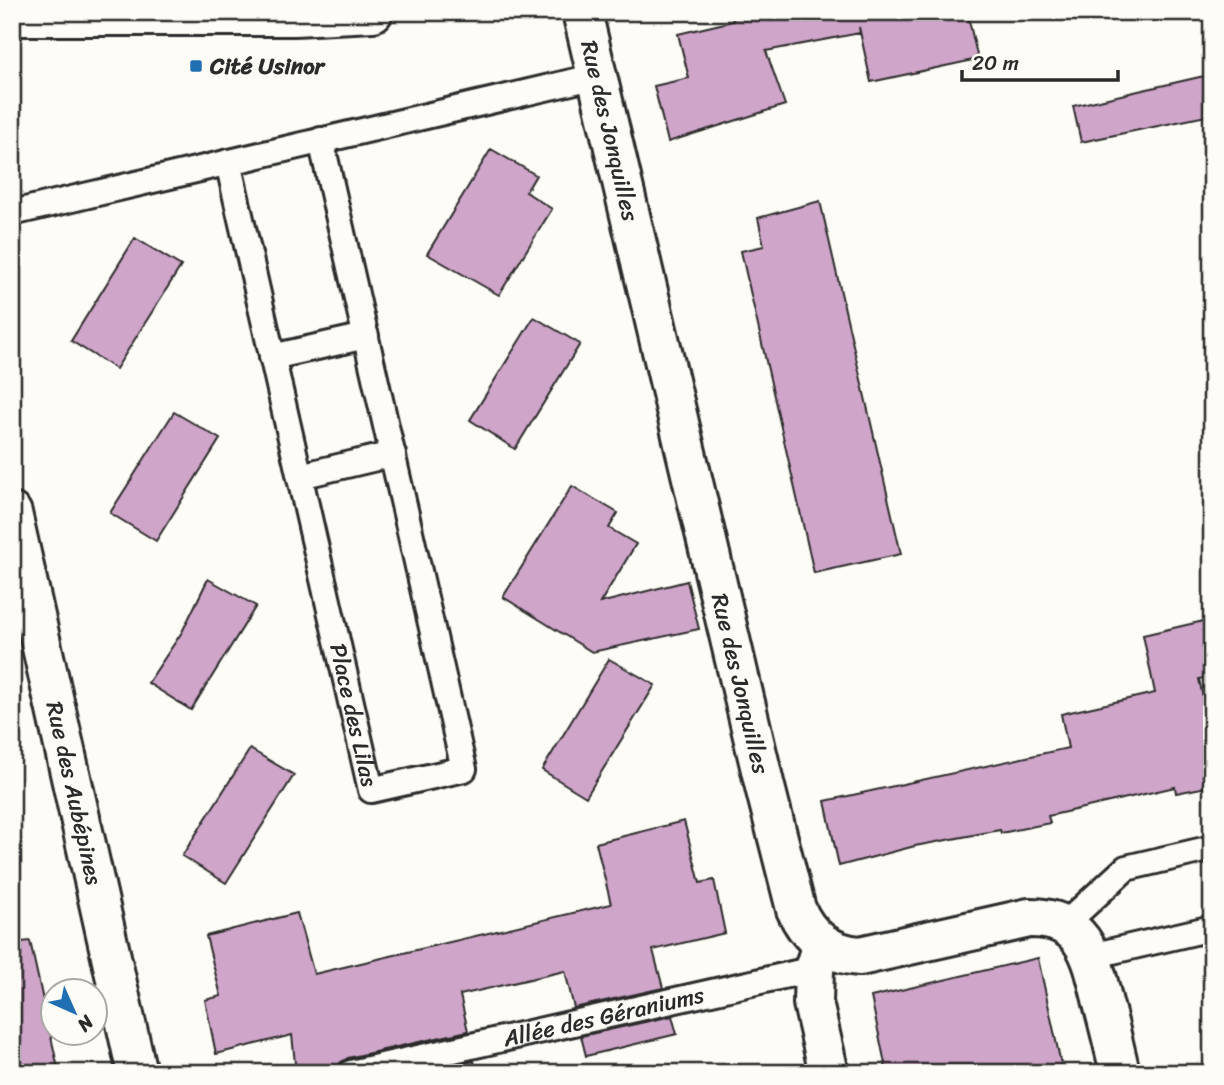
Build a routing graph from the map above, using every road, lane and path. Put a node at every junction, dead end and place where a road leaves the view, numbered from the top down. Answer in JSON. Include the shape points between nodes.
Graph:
{"nodes":[{"id":1,"x":373,"y":12,"type":"edge"},
{"id":2,"x":582,"y":12,"type":"edge"},
{"id":3,"x":12,"y":16,"type":"edge"},
{"id":4,"x":597,"y":76,"type":"junction"},
{"id":5,"x":321,"y":140,"type":"junction"},
{"id":6,"x":228,"y":162,"type":"junction"},
{"id":7,"x":12,"y":214,"type":"edge"},
{"id":8,"x":366,"y":336,"type":"junction"},
{"id":9,"x":272,"y":357,"type":"junction"},
{"id":10,"x":393,"y":454,"type":"junction"},
{"id":11,"x":300,"y":476,"type":"junction"},
{"id":12,"x":12,"y":513,"type":"edge"},
{"id":13,"x":1212,"y":848,"type":"edge"},
{"id":14,"x":1064,"y":925,"type":"junction"},
{"id":15,"x":1212,"y":928,"type":"edge"},
{"id":16,"x":818,"y":956,"type":"junction"},
{"id":17,"x":1091,"y":956,"type":"junction"},
{"id":18,"x":137,"y":1073,"type":"edge"},
{"id":19,"x":351,"y":1073,"type":"edge"},
{"id":20,"x":829,"y":1073,"type":"edge"},
{"id":21,"x":1120,"y":1073,"type":"edge"}],
"edges":[{"from":1,"to":3,"type":"street"},
{"from":2,"to":4,"type":"street","name":"Rue des Jonquilles"},
{"from":4,"to":5,"type":"lane"},
{"from":4,"to":16,"type":"street","name":"Rue des Jonquilles","via":[[765,787],[796,909]]},
{"from":5,"to":6,"type":"lane"},
{"from":5,"to":8,"type":"lane","name":"Place des Lilas"},
{"from":6,"to":7,"type":"lane"},
{"from":6,"to":9,"type":"lane","name":"Place des Lilas"},
{"from":8,"to":9,"type":"lane"},
{"from":8,"to":10,"type":"lane","name":"Place des Lilas"},
{"from":9,"to":11,"type":"lane","name":"Place des Lilas"},
{"from":10,"to":11,"type":"lane"},
{"from":10,"to":11,"type":"lane","name":"Place des Lilas","via":[[464,769],[370,790]]},
{"from":12,"to":18,"type":"street","name":"Rue des Aubépines"},
{"from":13,"to":14,"type":"lane","via":[[1126,868]]},
{"from":14,"to":16,"type":"street","via":[[1052,919],[1029,918],[860,956],[834,951]]},
{"from":14,"to":17,"type":"street"},
{"from":15,"to":17,"type":"lane"},
{"from":16,"to":19,"type":"lane","name":"Allée des Géraniums"},
{"from":16,"to":20,"type":"street","via":[[813,1003]]},
{"from":17,"to":21,"type":"street"}]}
